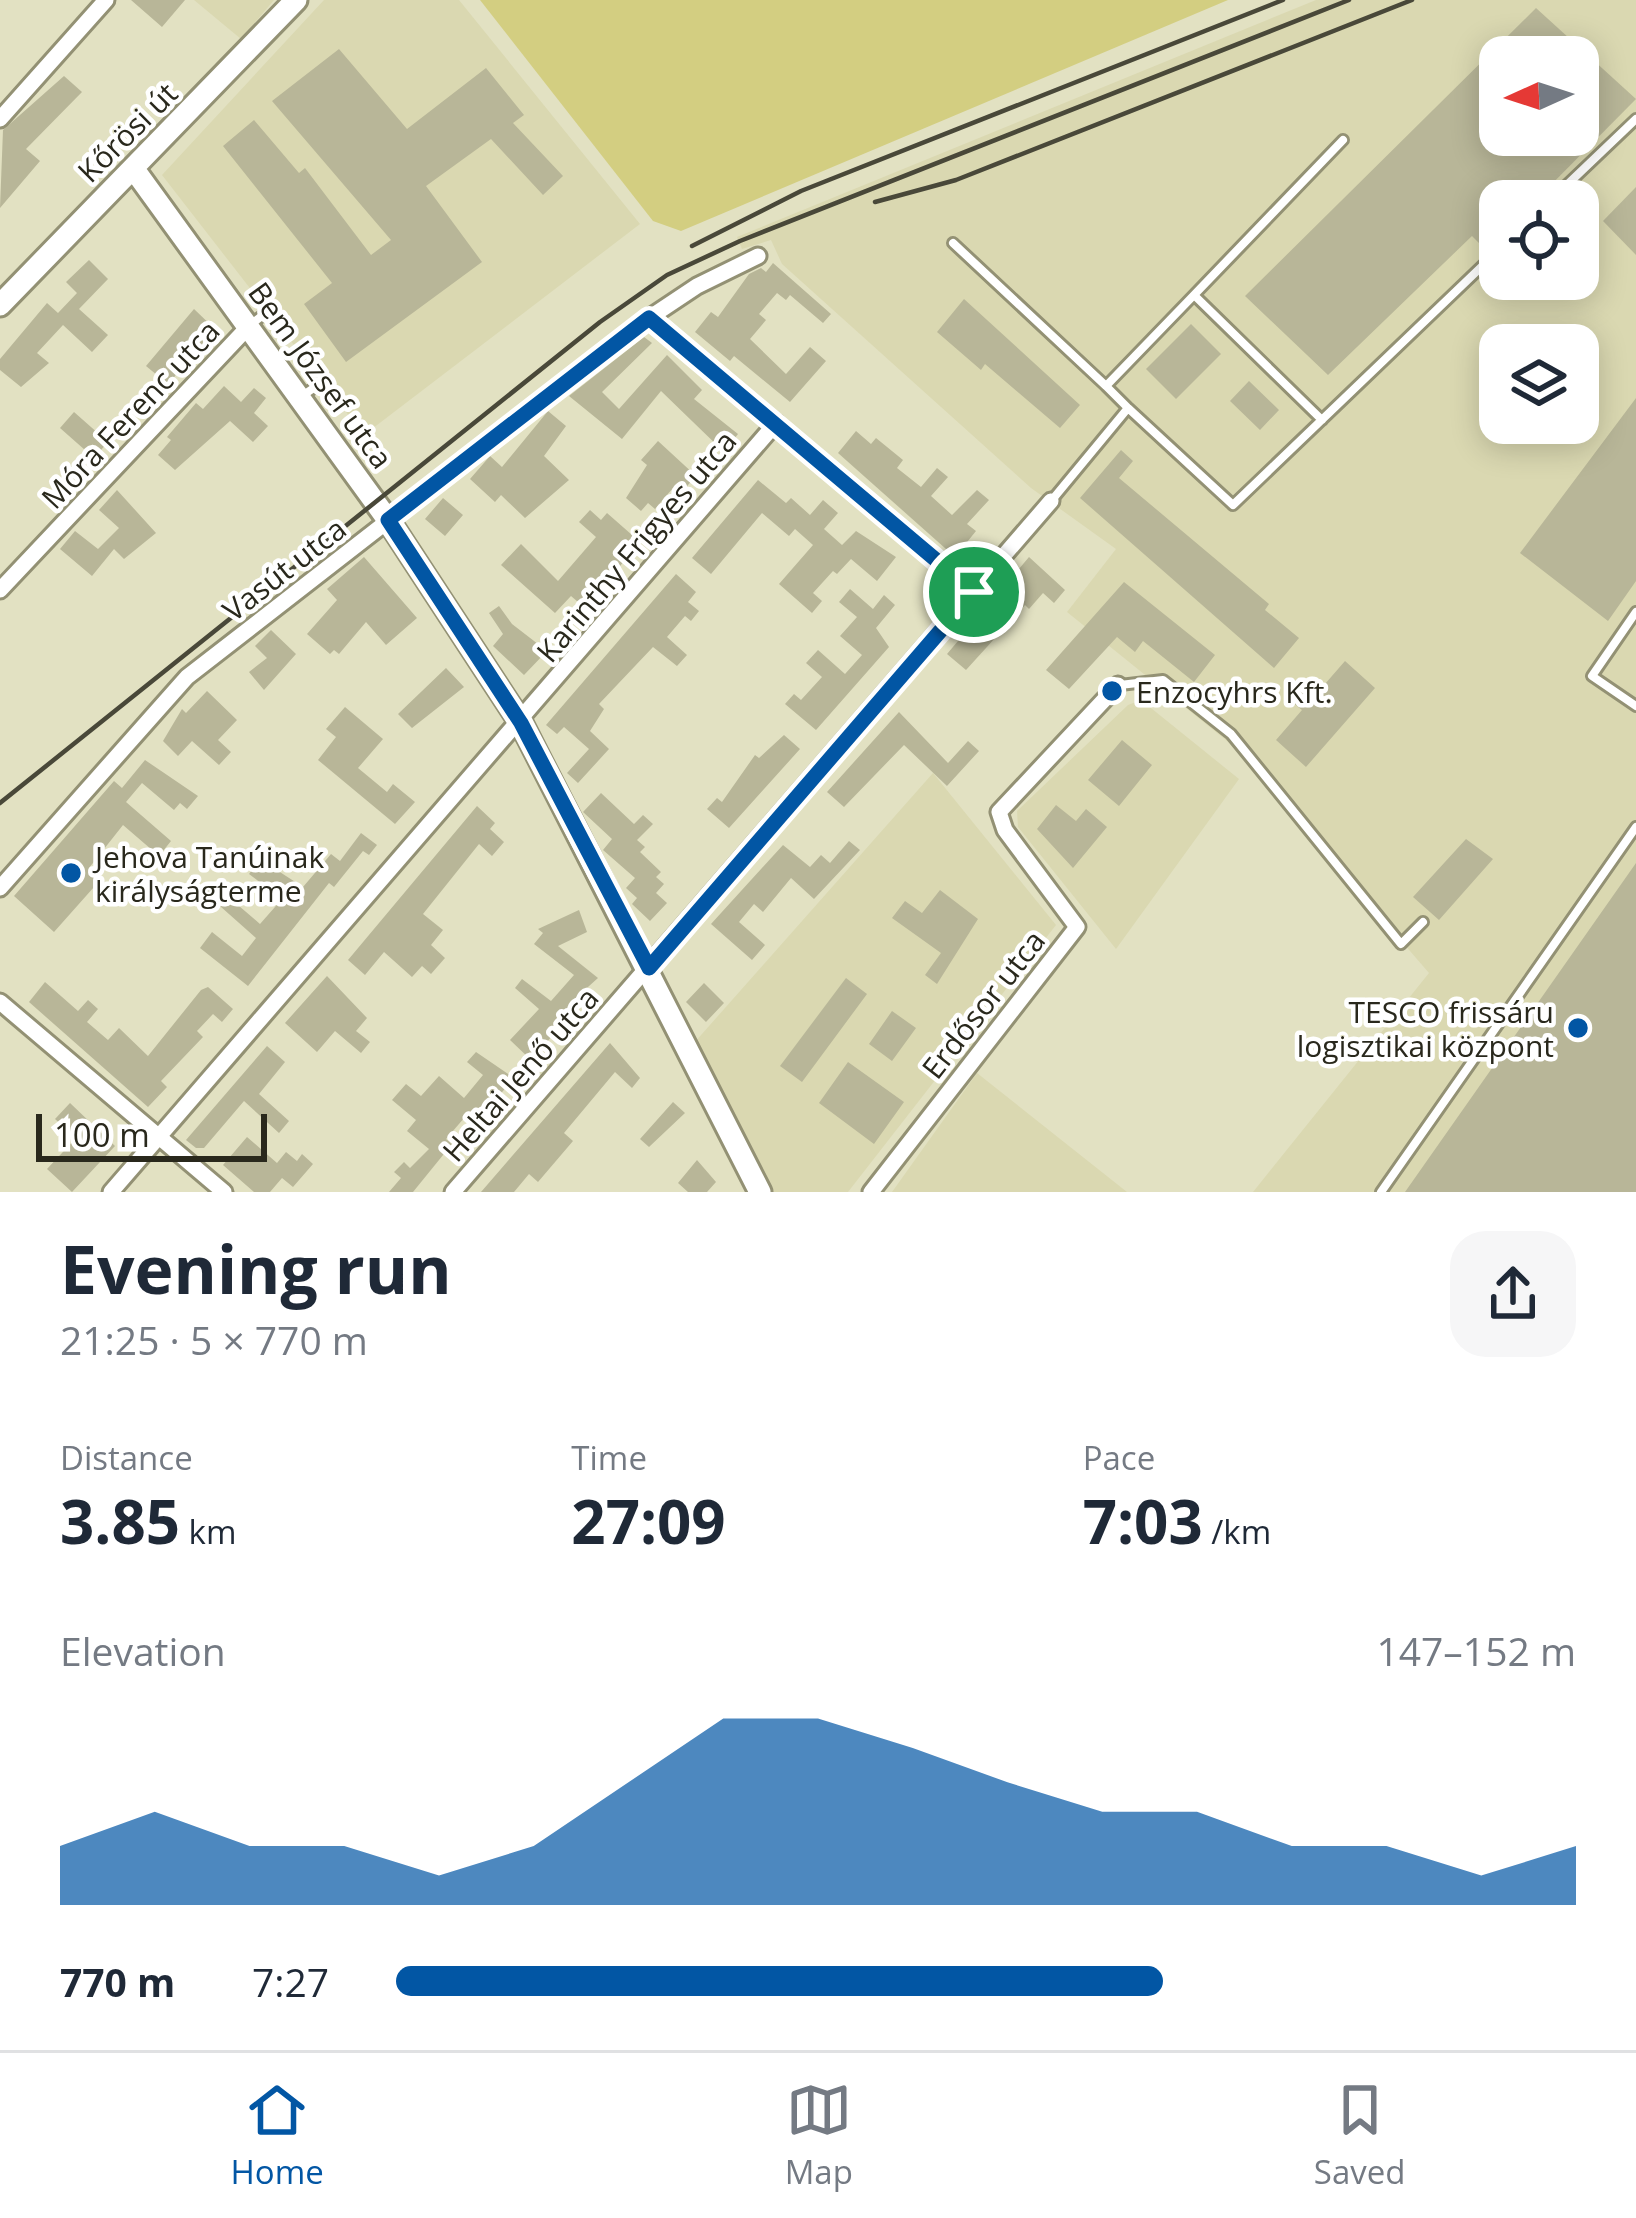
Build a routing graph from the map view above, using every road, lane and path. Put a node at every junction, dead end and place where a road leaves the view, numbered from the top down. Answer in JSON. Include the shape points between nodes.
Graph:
{"nodes":[{"id":1,"x":106,"y":0,"type":"edge"},
{"id":2,"x":296,"y":0,"type":"edge"},
{"id":3,"x":1636,"y":118,"type":"edge"},
{"id":4,"x":0,"y":119,"type":"edge"},
{"id":5,"x":1342,"y":140,"type":"dead end"},
{"id":6,"x":133,"y":168,"type":"junction"},
{"id":7,"x":1572,"y":180,"type":"edge"},
{"id":8,"x":953,"y":243,"type":"dead end"},
{"id":9,"x":758,"y":256,"type":"dead end"},
{"id":10,"x":1479,"y":269,"type":"edge"},
{"id":11,"x":1194,"y":296,"type":"junction"},
{"id":12,"x":0,"y":304,"type":"edge"},
{"id":13,"x":649,"y":318,"type":"junction"},
{"id":14,"x":258,"y":319,"type":"junction"},
{"id":15,"x":321,"y":383,"type":"dead end"},
{"id":16,"x":1106,"y":386,"type":"junction"},
{"id":17,"x":300,"y":397,"type":"junction"},
{"id":18,"x":1128,"y":408,"type":"junction"},
{"id":19,"x":1322,"y":420,"type":"junction"},
{"id":20,"x":776,"y":423,"type":"junction"},
{"id":21,"x":1051,"y":501,"type":"joint"},
{"id":22,"x":388,"y":520,"type":"junction"},
{"id":23,"x":0,"y":590,"type":"edge"},
{"id":24,"x":974,"y":592,"type":"junction"},
{"id":25,"x":1636,"y":612,"type":"edge"},
{"id":26,"x":1118,"y":685,"type":"joint"},
{"id":27,"x":1636,"y":706,"type":"edge"},
{"id":28,"x":521,"y":723,"type":"junction"},
{"id":29,"x":1636,"y":827,"type":"edge"},
{"id":30,"x":0,"y":887,"type":"edge"},
{"id":31,"x":1423,"y":922,"type":"dead end"},
{"id":32,"x":649,"y":968,"type":"junction"},
{"id":33,"x":0,"y":1002,"type":"edge"},
{"id":34,"x":159,"y":1137,"type":"junction"},
{"id":35,"x":111,"y":1192,"type":"edge"},
{"id":36,"x":224,"y":1192,"type":"edge"},
{"id":37,"x":453,"y":1192,"type":"edge"},
{"id":38,"x":760,"y":1192,"type":"edge"},
{"id":39,"x":872,"y":1192,"type":"edge"},
{"id":40,"x":1381,"y":1192,"type":"edge"}],
"edges":[{"from":1,"to":4,"type":"street"},
{"from":2,"to":6,"type":"main road","name":"Kőrösi út"},
{"from":3,"to":7,"type":"lane"},
{"from":5,"to":11,"type":"lane"},
{"from":6,"to":12,"type":"main road","name":"Kőrösi út"},
{"from":6,"to":14,"type":"main road","name":"Bem József utca"},
{"from":8,"to":16,"type":"lane"},
{"from":9,"to":13,"type":"street","name":"Vasút utca"},
{"from":10,"to":19,"type":"lane"},
{"from":11,"to":16,"type":"lane"},
{"from":11,"to":19,"type":"lane"},
{"from":13,"to":20,"type":"street"},
{"from":13,"to":22,"type":"street","name":"Vasút utca"},
{"from":14,"to":17,"type":"main road","name":"Bem József utca"},
{"from":14,"to":23,"type":"street","name":"Móra Ferenc utca"},
{"from":15,"to":17,"type":"lane"},
{"from":16,"to":18,"type":"lane"},
{"from":17,"to":22,"type":"main road","name":"Bem József utca"},
{"from":18,"to":19,"type":"lane","via":[[1233,505]]},
{"from":18,"to":21,"type":"lane"},
{"from":20,"to":24,"type":"street"},
{"from":20,"to":28,"type":"street","name":"Karinthy Frigyes utca"},
{"from":21,"to":24,"type":"street","name":"Heltai Jenő utca"},
{"from":22,"to":28,"type":"main road","name":"Bem József utca"},
{"from":22,"to":30,"type":"street","name":"Vasút utca","via":[[187,677]]},
{"from":24,"to":32,"type":"street","name":"Heltai Jenő utca"},
{"from":25,"to":27,"type":"lane","via":[[1592,676]]},
{"from":26,"to":31,"type":"lane","via":[[1162,680],[1231,734],[1401,944]]},
{"from":26,"to":39,"type":"street","name":"Erdősor utca","via":[[999,812],[1077,927]]},
{"from":28,"to":32,"type":"main road","name":"Bem József utca"},
{"from":28,"to":34,"type":"street","name":"Karinthy Frigyes utca"},
{"from":29,"to":40,"type":"lane"},
{"from":32,"to":37,"type":"street","name":"Heltai Jenő utca"},
{"from":32,"to":38,"type":"main road","name":"Bem József utca"},
{"from":33,"to":34,"type":"street"},
{"from":34,"to":35,"type":"street","name":"Karinthy Frigyes utca"},
{"from":34,"to":36,"type":"street"}]}
